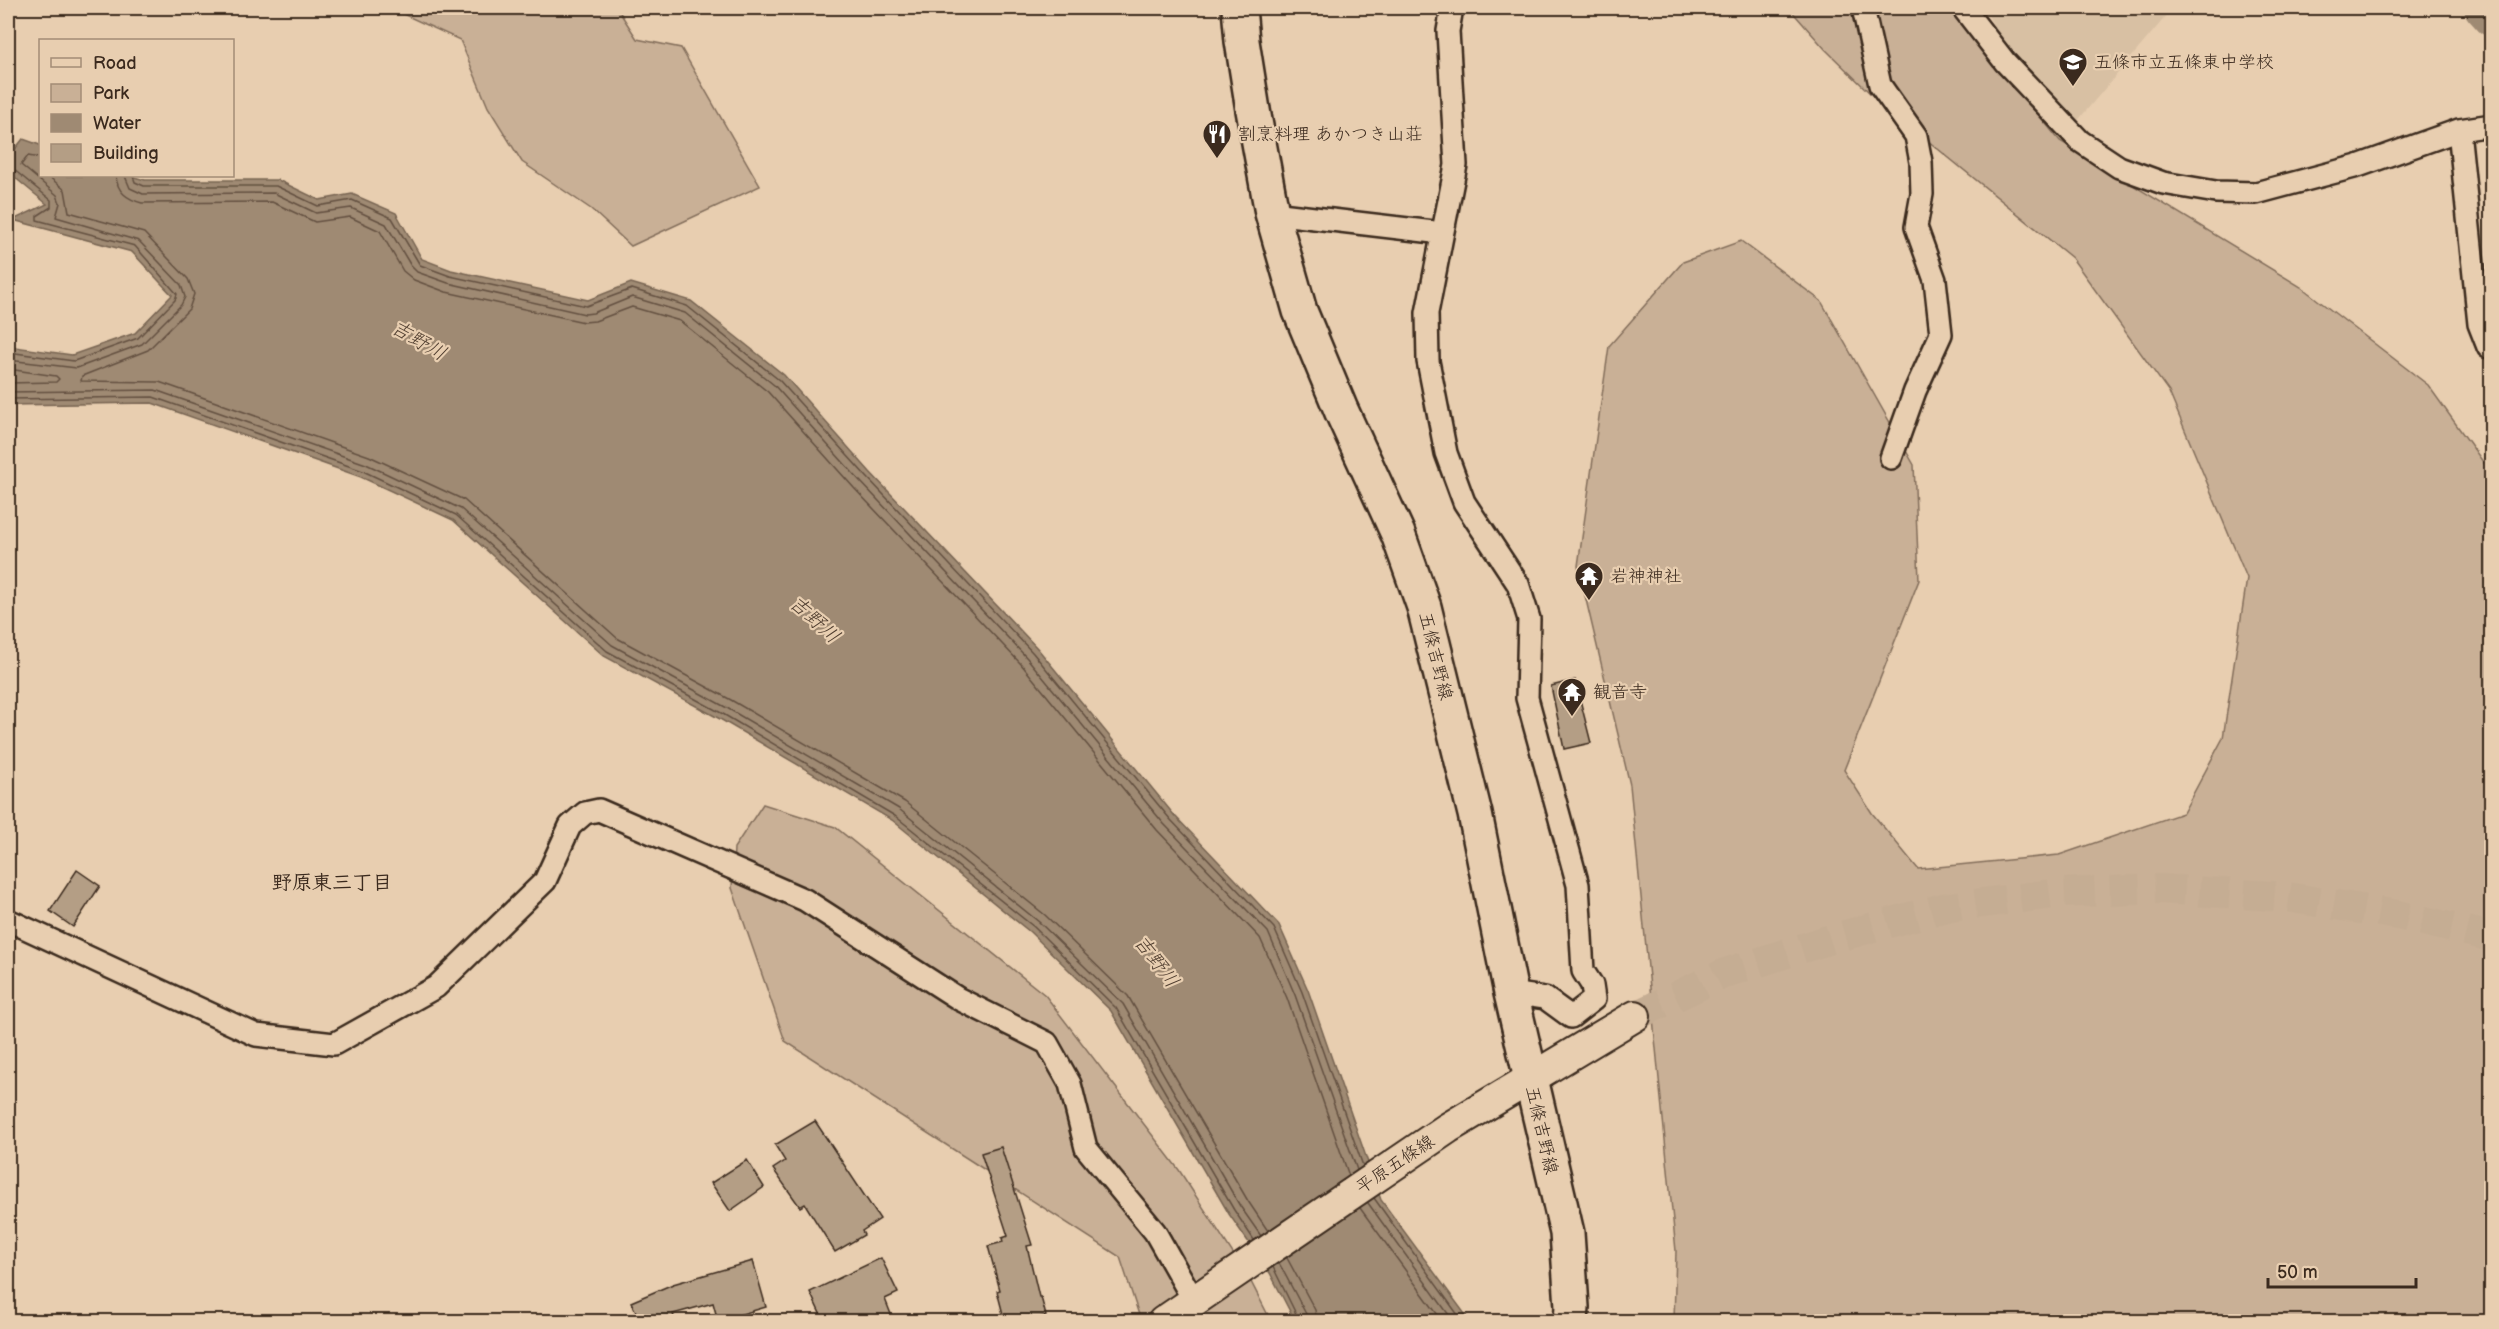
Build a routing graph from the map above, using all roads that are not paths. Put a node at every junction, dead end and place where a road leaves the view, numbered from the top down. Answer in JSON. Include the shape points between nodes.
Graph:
{"nodes":[{"id":1,"x":1239,"y":8,"type":"edge"},
{"id":2,"x":1452,"y":8,"type":"edge"},
{"id":3,"x":1863,"y":8,"type":"edge"},
{"id":4,"x":1963,"y":8,"type":"edge"},
{"id":5,"x":2492,"y":125,"type":"edge"},
{"id":6,"x":2459,"y":130,"type":"junction"},
{"id":7,"x":1272,"y":213,"type":"junction"},
{"id":8,"x":1442,"y":233,"type":"junction"},
{"id":9,"x":2492,"y":348,"type":"edge"},
{"id":10,"x":1891,"y":458,"type":"dead end"},
{"id":11,"x":8,"y":920,"type":"edge"},
{"id":12,"x":1510,"y":993,"type":"junction"},
{"id":13,"x":1635,"y":1016,"type":"tunnel mouth"},
{"id":14,"x":1530,"y":1080,"type":"junction"},
{"id":15,"x":1194,"y":1301,"type":"junction"},
{"id":16,"x":1163,"y":1322,"type":"edge"},
{"id":17,"x":1570,"y":1322,"type":"edge"}],
"edges":[{"from":1,"to":7,"type":"main road","name":"五條吉野線"},
{"from":2,"to":8,"type":"street","via":[[1448,30],[1456,165]]},
{"from":3,"to":10,"type":"street","via":[[1880,85],[1916,136],[1922,194],[1916,227],[1935,280],[1941,334]]},
{"from":4,"to":6,"type":"street","via":[[2005,62],[2080,141],[2120,167],[2163,183],[2216,192],[2256,193],[2358,165]]},
{"from":5,"to":6,"type":"street"},
{"from":6,"to":9,"type":"street","via":[[2480,324],[2488,347]]},
{"from":7,"to":8,"type":"street"},
{"from":7,"to":12,"type":"main road","name":"五條吉野線","via":[[1300,311],[1398,534],[1424,607],[1475,814]]},
{"from":8,"to":12,"type":"street","via":[[1426,313],[1428,361],[1446,453],[1464,502],[1518,584],[1529,619],[1527,698],[1578,885],[1583,971],[1592,985],[1594,999],[1571,1017],[1545,998]]},
{"from":11,"to":15,"type":"street","via":[[256,1035],[334,1044],[436,987],[545,881],[570,826],[585,813],[599,810],[805,900],[959,999],[1047,1043],[1070,1084],[1086,1148],[1155,1232]]},
{"from":12,"to":14,"type":"main road","name":"五條吉野線"},
{"from":13,"to":14,"type":"main road","name":"平原五條線"},
{"from":14,"to":15,"type":"main road","name":"平原五條線","via":[[1448,1128]]},
{"from":14,"to":17,"type":"main road","name":"五條吉野線","via":[[1567,1233]]},
{"from":15,"to":16,"type":"main road","name":"平原五條線"}]}
